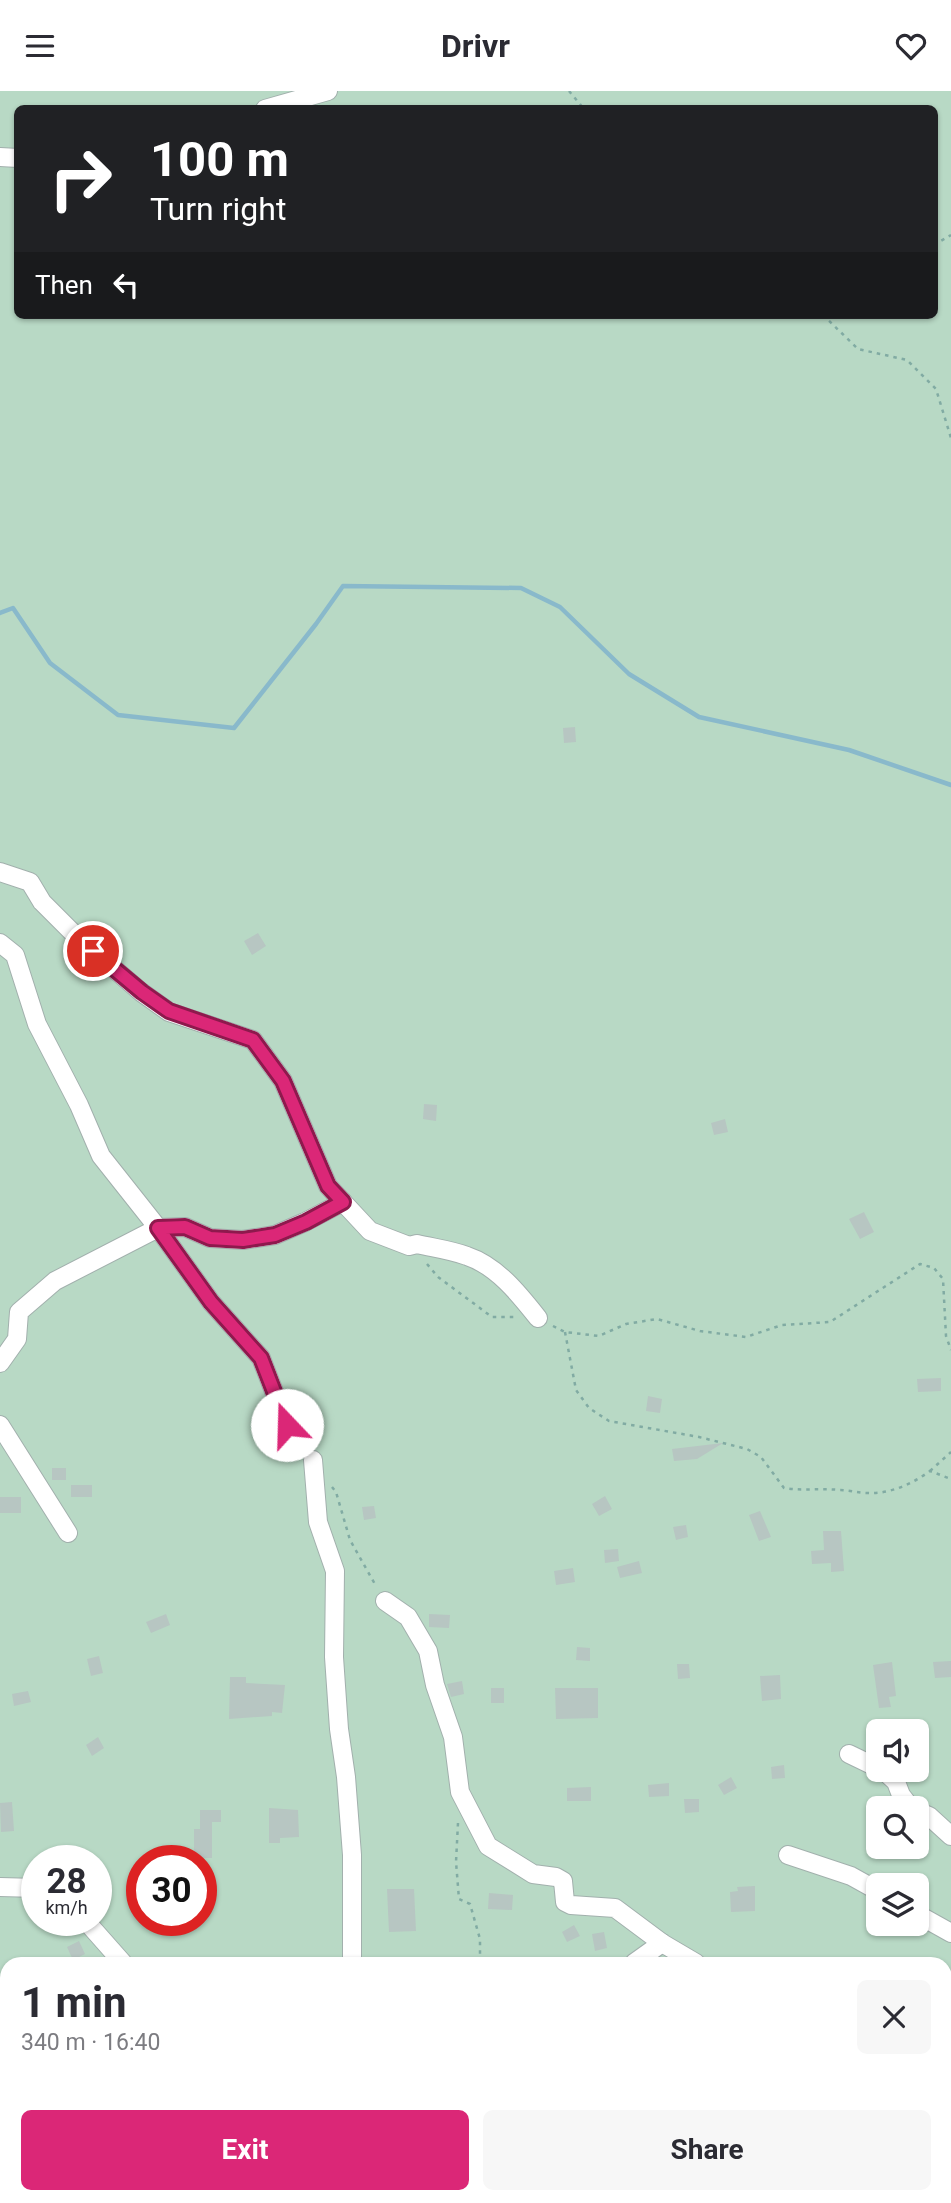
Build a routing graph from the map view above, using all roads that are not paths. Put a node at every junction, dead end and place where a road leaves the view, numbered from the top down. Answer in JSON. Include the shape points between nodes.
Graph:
{"nodes":[{"id":1,"x":328,"y":91,"type":"edge"},
{"id":2,"x":279,"y":105,"type":"edge"},
{"id":3,"x":0,"y":872,"type":"edge"},
{"id":4,"x":0,"y":943,"type":"edge"},
{"id":5,"x":343,"y":1202,"type":"junction"},
{"id":6,"x":158,"y":1228,"type":"junction"},
{"id":7,"x":538,"y":1318,"type":"road end"},
{"id":8,"x":0,"y":1363,"type":"edge"},
{"id":9,"x":0,"y":1425,"type":"edge"},
{"id":10,"x":287,"y":1425,"type":"dead end"},
{"id":11,"x":313,"y":1460,"type":"road end"},
{"id":12,"x":68,"y":1533,"type":"dead end"},
{"id":13,"x":385,"y":1601,"type":"road end"},
{"id":14,"x":849,"y":1754,"type":"dead end"},
{"id":15,"x":866,"y":1762,"type":"edge"},
{"id":16,"x":929,"y":1816,"type":"edge"},
{"id":17,"x":951,"y":1836,"type":"edge"},
{"id":18,"x":788,"y":1855,"type":"dead end"},
{"id":19,"x":866,"y":1885,"type":"edge"},
{"id":20,"x":0,"y":1887,"type":"edge"},
{"id":21,"x":21,"y":1888,"type":"edge"},
{"id":22,"x":929,"y":1921,"type":"edge"},
{"id":23,"x":951,"y":1933,"type":"edge"},
{"id":24,"x":99,"y":1936,"type":"edge"},
{"id":25,"x":662,"y":1943,"type":"junction"},
{"id":26,"x":118,"y":1957,"type":"edge"},
{"id":27,"x":352,"y":1957,"type":"edge"},
{"id":28,"x":642,"y":1957,"type":"edge"},
{"id":29,"x":686,"y":1957,"type":"edge"}],
"edges":[{"from":1,"to":2,"type":"street"},
{"from":3,"to":5,"type":"street","via":[[30,882],[42,902],[77,937],[169,1011],[253,1040],[283,1081],[328,1186]]},
{"from":4,"to":6,"type":"street","via":[[15,955],[37,1024],[101,1156]]},
{"from":5,"to":6,"type":"street","via":[[275,1235],[210,1238],[185,1227]]},
{"from":5,"to":7,"type":"street","via":[[370,1231],[409,1246],[467,1256],[490,1268]]},
{"from":6,"to":8,"type":"street","via":[[55,1281],[28,1304],[19,1312],[17,1339]]},
{"from":6,"to":10,"type":"street","via":[[211,1302],[261,1358]]},
{"from":9,"to":12,"type":"street"},
{"from":11,"to":27,"type":"street","via":[[318,1522],[335,1571],[334,1657],[352,1855]]},
{"from":13,"to":25,"type":"street","via":[[408,1617],[428,1651],[453,1737],[460,1792],[488,1846],[533,1874],[563,1881],[565,1902],[615,1907]]},
{"from":14,"to":15,"type":"street"},
{"from":16,"to":17,"type":"street"},
{"from":18,"to":19,"type":"street"},
{"from":20,"to":21,"type":"street"},
{"from":22,"to":23,"type":"street"},
{"from":24,"to":26,"type":"street"},
{"from":25,"to":28,"type":"street"},
{"from":25,"to":29,"type":"street"}]}
